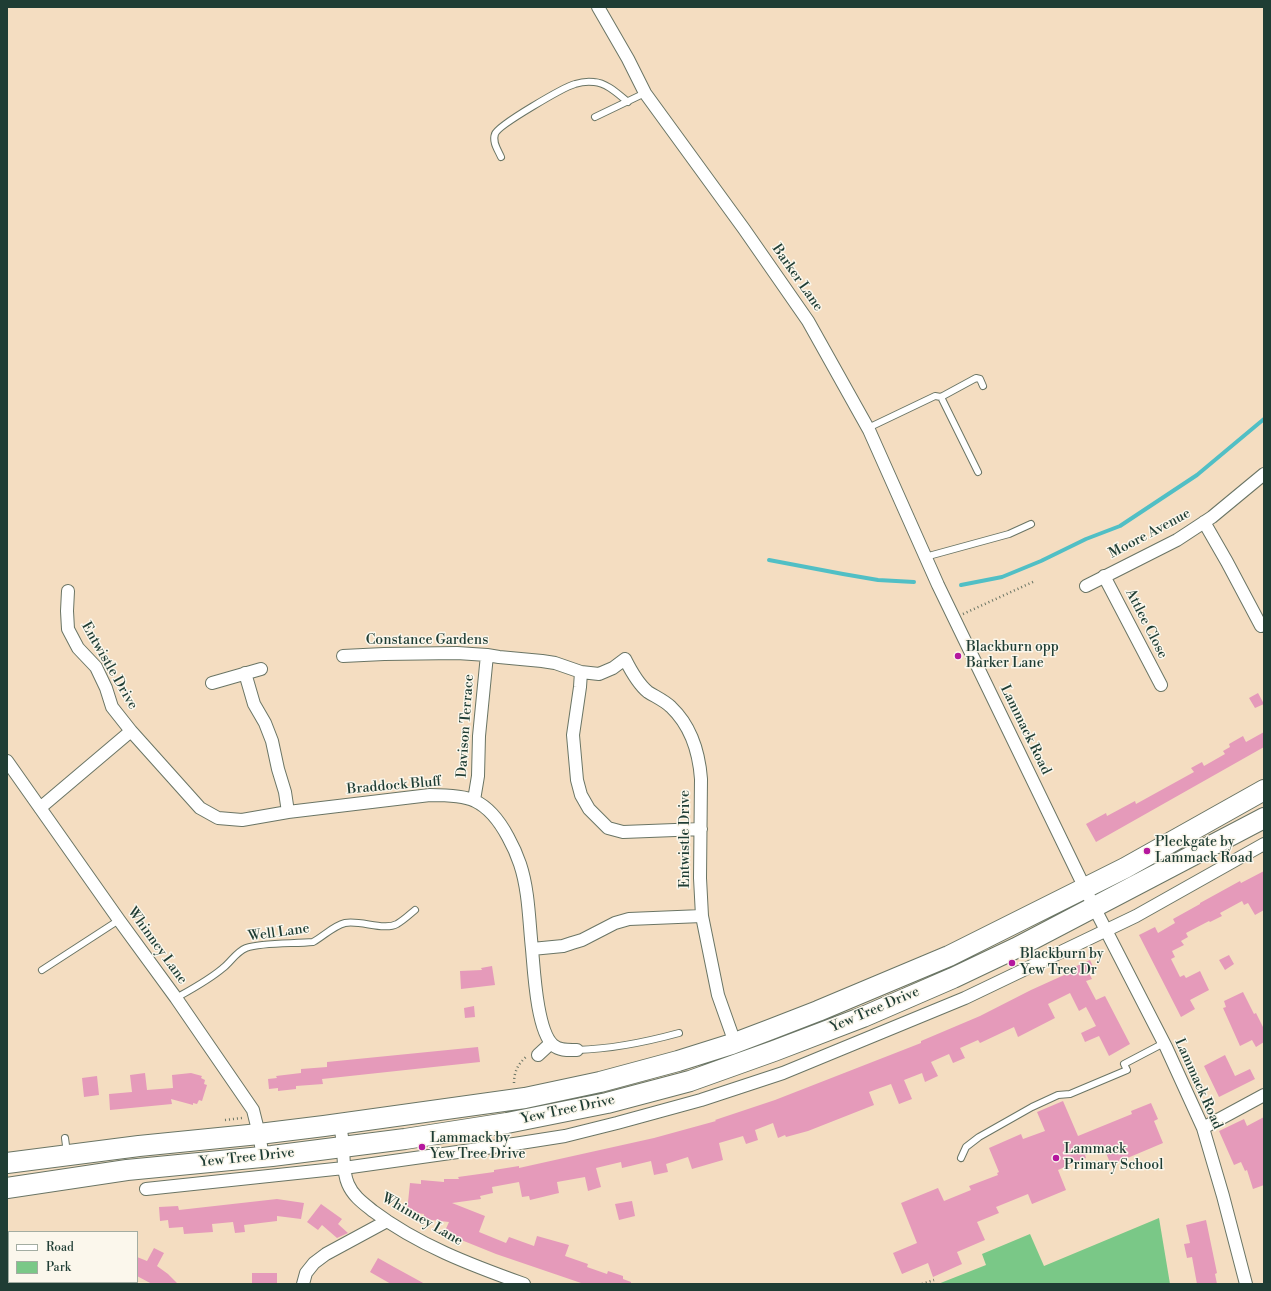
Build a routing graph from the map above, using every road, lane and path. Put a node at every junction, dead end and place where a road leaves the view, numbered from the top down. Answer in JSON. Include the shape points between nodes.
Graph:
{"nodes":[{"id":1,"x":598,"y":7,"type":"edge"},
{"id":2,"x":645,"y":94,"type":"junction"},
{"id":3,"x":628,"y":102,"type":"junction"},
{"id":4,"x":595,"y":117,"type":"dead end"},
{"id":5,"x":501,"y":157,"type":"dead end"},
{"id":6,"x":983,"y":386,"type":"dead end"},
{"id":7,"x":941,"y":396,"type":"junction"},
{"id":8,"x":868,"y":428,"type":"junction"},
{"id":9,"x":978,"y":472,"type":"dead end"},
{"id":10,"x":1264,"y":474,"type":"edge"},
{"id":11,"x":1204,"y":522,"type":"junction"},
{"id":12,"x":1031,"y":524,"type":"dead end"},
{"id":13,"x":925,"y":557,"type":"junction"},
{"id":14,"x":1104,"y":576,"type":"junction"},
{"id":15,"x":1035,"y":581,"type":"dead end"},
{"id":16,"x":938,"y":585,"type":"joint"},
{"id":17,"x":1086,"y":586,"type":"dead end"},
{"id":18,"x":68,"y":591,"type":"dead end"},
{"id":19,"x":954,"y":618,"type":"junction"},
{"id":20,"x":1261,"y":626,"type":"dead end"},
{"id":21,"x":487,"y":654,"type":"junction"},
{"id":22,"x":343,"y":656,"type":"dead end"},
{"id":23,"x":625,"y":659,"type":"joint"},
{"id":24,"x":261,"y":669,"type":"dead end"},
{"id":25,"x":581,"y":672,"type":"junction"},
{"id":26,"x":246,"y":673,"type":"junction"},
{"id":27,"x":212,"y":683,"type":"dead end"},
{"id":28,"x":1161,"y":686,"type":"dead end"},
{"id":29,"x":131,"y":731,"type":"junction"},
{"id":30,"x":7,"y":761,"type":"edge"},
{"id":31,"x":1264,"y":790,"type":"edge"},
{"id":32,"x":474,"y":800,"type":"junction"},
{"id":33,"x":40,"y":808,"type":"junction"},
{"id":34,"x":288,"y":812,"type":"junction"},
{"id":35,"x":1264,"y":818,"type":"edge"},
{"id":36,"x":701,"y":829,"type":"junction"},
{"id":37,"x":1264,"y":844,"type":"edge"},
{"id":38,"x":1085,"y":889,"type":"junction"},
{"id":39,"x":1094,"y":907,"type":"junction"},
{"id":40,"x":415,"y":910,"type":"dead end"},
{"id":41,"x":702,"y":916,"type":"junction"},
{"id":42,"x":119,"y":920,"type":"junction"},
{"id":43,"x":1106,"y":930,"type":"junction"},
{"id":44,"x":532,"y":950,"type":"junction"},
{"id":45,"x":42,"y":970,"type":"dead end"},
{"id":46,"x":176,"y":998,"type":"junction"},
{"id":47,"x":679,"y":1033,"type":"dead end"},
{"id":48,"x":551,"y":1043,"type":"junction"},
{"id":49,"x":735,"y":1043,"type":"junction"},
{"id":50,"x":1164,"y":1043,"type":"junction"},
{"id":51,"x":577,"y":1050,"type":"joint"},
{"id":52,"x":538,"y":1055,"type":"joint"},
{"id":53,"x":742,"y":1062,"type":"junction"},
{"id":54,"x":508,"y":1084,"type":"dead end"},
{"id":55,"x":1264,"y":1095,"type":"edge"},
{"id":56,"x":220,"y":1120,"type":"dead end"},
{"id":57,"x":340,"y":1124,"type":"junction"},
{"id":58,"x":257,"y":1125,"type":"junction"},
{"id":59,"x":1203,"y":1128,"type":"junction"},
{"id":60,"x":343,"y":1147,"type":"junction"},
{"id":61,"x":262,"y":1157,"type":"junction"},
{"id":62,"x":961,"y":1158,"type":"dead end"},
{"id":63,"x":7,"y":1163,"type":"edge"},
{"id":64,"x":344,"y":1168,"type":"junction"},
{"id":65,"x":7,"y":1188,"type":"edge"},
{"id":66,"x":146,"y":1189,"type":"dead end"},
{"id":67,"x":387,"y":1221,"type":"junction"},
{"id":68,"x":934,"y":1280,"type":"dead end"},
{"id":69,"x":303,"y":1284,"type":"edge"},
{"id":70,"x":524,"y":1284,"type":"edge"},
{"id":71,"x":922,"y":1284,"type":"edge"},
{"id":72,"x":1246,"y":1284,"type":"edge"}],
"edges":[{"from":1,"to":2,"type":"street","name":"Barker Lane"},
{"from":2,"to":3,"type":"lane"},
{"from":2,"to":8,"type":"street","name":"Barker Lane","via":[[740,222],[808,321]]},
{"from":3,"to":4,"type":"lane"},
{"from":3,"to":5,"type":"lane","via":[[601,84],[585,82],[570,86],[496,130],[494,141]]},
{"from":6,"to":7,"type":"lane","via":[[980,379],[976,378]]},
{"from":7,"to":8,"type":"lane","via":[[935,396]]},
{"from":7,"to":9,"type":"lane"},
{"from":8,"to":13,"type":"street","name":"Barker Lane"},
{"from":10,"to":11,"type":"street","name":"Moore Avenue"},
{"from":11,"to":14,"type":"street","name":"Moore Avenue","via":[[1177,540]]},
{"from":11,"to":20,"type":"street"},
{"from":12,"to":13,"type":"lane","via":[[1009,534]]},
{"from":13,"to":16,"type":"street","name":"Barker Lane"},
{"from":14,"to":17,"type":"street","name":"Moore Avenue"},
{"from":14,"to":28,"type":"street","name":"Attlee Close"},
{"from":15,"to":19,"type":"path"},
{"from":16,"to":19,"type":"street","name":"Lammack Road"},
{"from":18,"to":29,"type":"street","name":"Entwistle Drive","via":[[68,629],[78,648],[96,667],[112,707]]},
{"from":19,"to":38,"type":"street","name":"Lammack Road"},
{"from":21,"to":22,"type":"street","name":"Constance Gardens"},
{"from":21,"to":25,"type":"street","name":"Constance Gardens","via":[[542,660]]},
{"from":21,"to":32,"type":"street","name":"Davison Terrace"},
{"from":23,"to":25,"type":"street","name":"Constance Gardens","via":[[599,674]]},
{"from":23,"to":36,"type":"street","name":"Entwistle Drive","via":[[638,681],[647,691],[670,706],[693,738],[700,765]]},
{"from":24,"to":26,"type":"street"},
{"from":25,"to":36,"type":"street","via":[[573,735],[577,780],[581,795],[589,809],[608,828],[624,832]]},
{"from":26,"to":27,"type":"street"},
{"from":26,"to":34,"type":"street","via":[[254,704],[272,741]]},
{"from":29,"to":33,"type":"street","name":"Entwistle Drive"},
{"from":29,"to":34,"type":"street","name":"Braddock Bluff","via":[[200,808],[218,818],[242,820]]},
{"from":30,"to":33,"type":"street","name":"Whinney Lane"},
{"from":31,"to":38,"type":"highway","name":"Yew Tree Drive"},
{"from":32,"to":34,"type":"street","name":"Braddock Bluff","via":[[430,795]]},
{"from":32,"to":44,"type":"street","name":"Braddock Bluff","via":[[496,818],[516,852],[525,888]]},
{"from":33,"to":42,"type":"street","name":"Whinney Lane"},
{"from":35,"to":39,"type":"highway","name":"Yew Tree Drive"},
{"from":36,"to":41,"type":"street","name":"Entwistle Drive"},
{"from":37,"to":43,"type":"street","via":[[1136,916]]},
{"from":38,"to":39,"type":"street","name":"Lammack Road"},
{"from":38,"to":49,"type":"highway","name":"Yew Tree Drive","via":[[949,956]]},
{"from":39,"to":43,"type":"street","name":"Lammack Road"},
{"from":39,"to":53,"type":"highway","name":"Yew Tree Drive","via":[[953,978],[863,1017]]},
{"from":40,"to":46,"type":"lane","name":"Well Lane","via":[[397,924],[390,926],[346,923],[313,942],[256,945],[245,949],[213,976]]},
{"from":41,"to":44,"type":"street","via":[[629,919],[572,944]]},
{"from":41,"to":49,"type":"street","name":"Entwistle Drive","via":[[718,995]]},
{"from":42,"to":45,"type":"lane"},
{"from":42,"to":46,"type":"street","name":"Whinney Lane"},
{"from":43,"to":50,"type":"street","name":"Lammack Road"},
{"from":43,"to":64,"type":"street","via":[[965,998],[783,1072],[701,1100],[565,1136]]},
{"from":44,"to":48,"type":"street","name":"Braddock Bluff","via":[[540,1017]]},
{"from":46,"to":58,"type":"street","name":"Whinney Lane","via":[[253,1110]]},
{"from":47,"to":51,"type":"lane","via":[[630,1045]]},
{"from":48,"to":51,"type":"street","via":[[562,1049]]},
{"from":48,"to":52,"type":"street"},
{"from":49,"to":53,"type":"highway"},
{"from":49,"to":57,"type":"highway","name":"Yew Tree Drive","via":[[600,1082],[525,1098]]},
{"from":50,"to":59,"type":"street","name":"Lammack Road"},
{"from":50,"to":62,"type":"lane","via":[[1124,1064],[1127,1070],[1070,1094],[1058,1095],[979,1137],[966,1147]]},
{"from":52,"to":54,"type":"path","via":[[527,1055],[514,1073],[514,1083]]},
{"from":53,"to":60,"type":"highway","name":"Yew Tree Drive","via":[[690,1081],[607,1103],[507,1123]]},
{"from":55,"to":59,"type":"street"},
{"from":56,"to":58,"type":"path"},
{"from":57,"to":58,"type":"highway","name":"Yew Tree Drive"},
{"from":57,"to":60,"type":"street","name":"Whinney Lane"},
{"from":58,"to":61,"type":"street","name":"Whinney Lane"},
{"from":58,"to":63,"type":"highway","name":"Yew Tree Drive","via":[[139,1146],[66,1146]]},
{"from":59,"to":72,"type":"street","name":"Lammack Road"},
{"from":60,"to":61,"type":"highway","name":"Yew Tree Drive"},
{"from":60,"to":64,"type":"street","name":"Whinney Lane"},
{"from":61,"to":65,"type":"highway","name":"Yew Tree Drive","via":[[127,1170]]},
{"from":64,"to":66,"type":"street"},
{"from":64,"to":67,"type":"street","name":"Whinney Lane","via":[[348,1184],[357,1198]]},
{"from":67,"to":69,"type":"street","via":[[314,1262],[306,1273]]},
{"from":67,"to":70,"type":"street","name":"Whinney Lane","via":[[441,1252]]},
{"from":68,"to":71,"type":"path"}]}
